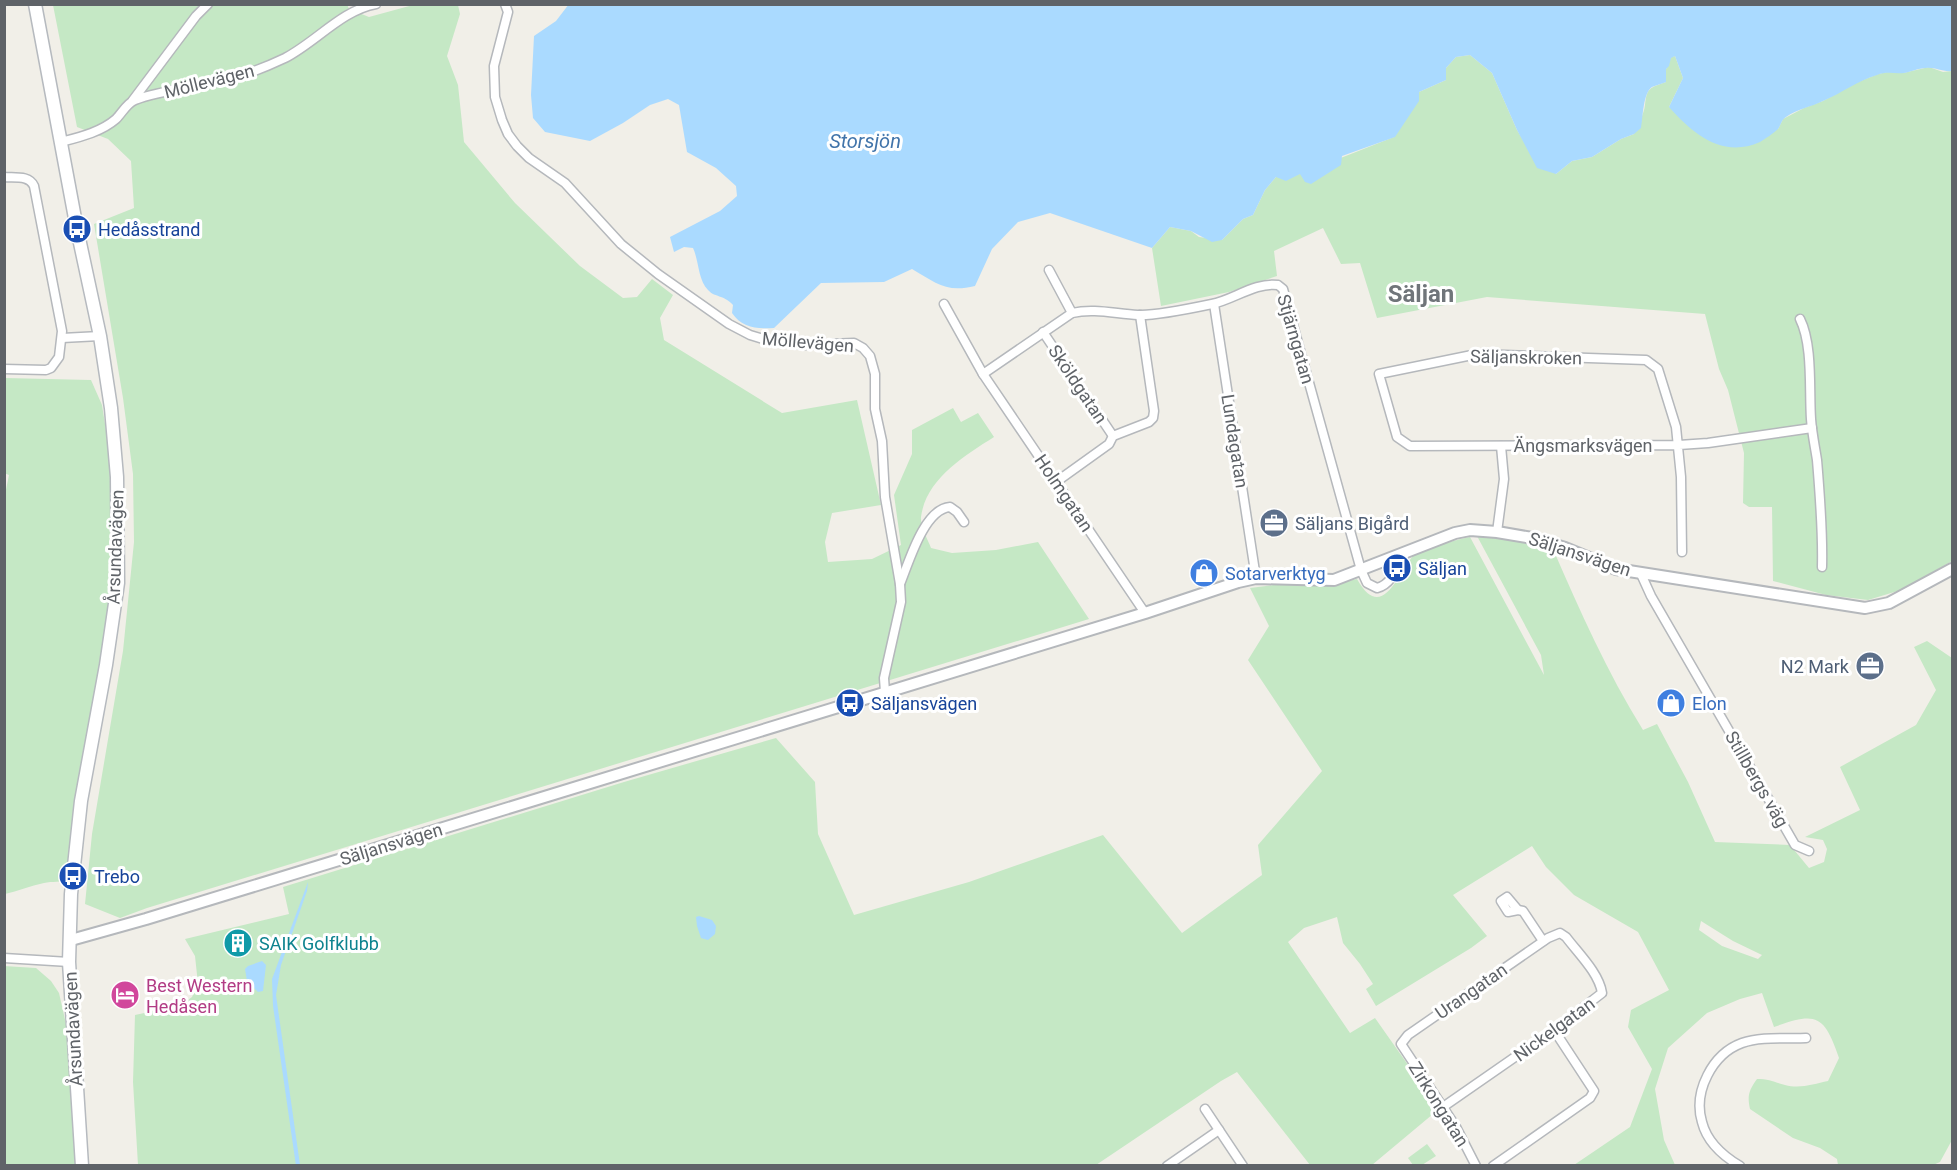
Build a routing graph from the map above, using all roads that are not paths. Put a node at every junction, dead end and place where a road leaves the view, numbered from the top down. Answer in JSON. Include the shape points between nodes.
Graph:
{"nodes":[{"id":1,"x":35,"y":4,"type":"edge"},
{"id":2,"x":208,"y":4,"type":"edge"},
{"id":3,"x":376,"y":4,"type":"edge"},
{"id":4,"x":505,"y":4,"type":"edge"},
{"id":5,"x":132,"y":100,"type":"junction"},
{"id":6,"x":61,"y":142,"type":"junction"},
{"id":7,"x":4,"y":177,"type":"edge"},
{"id":8,"x":1049,"y":270,"type":"dead end"},
{"id":9,"x":944,"y":304,"type":"dead end"},
{"id":10,"x":1214,"y":304,"type":"junction"},
{"id":11,"x":1072,"y":313,"type":"junction"},
{"id":12,"x":1140,"y":315,"type":"junction"},
{"id":13,"x":1800,"y":319,"type":"dead end"},
{"id":14,"x":1043,"y":332,"type":"junction"},
{"id":15,"x":100,"y":336,"type":"junction"},
{"id":16,"x":62,"y":338,"type":"junction"},
{"id":17,"x":4,"y":369,"type":"edge"},
{"id":18,"x":983,"y":374,"type":"junction"},
{"id":19,"x":1812,"y":428,"type":"junction"},
{"id":20,"x":1113,"y":436,"type":"junction"},
{"id":21,"x":1679,"y":445,"type":"junction"},
{"id":22,"x":1501,"y":446,"type":"junction"},
{"id":23,"x":1056,"y":482,"type":"junction"},
{"id":24,"x":964,"y":522,"type":"dead end"},
{"id":25,"x":1497,"y":532,"type":"junction"},
{"id":26,"x":1406,"y":552,"type":"junction"},
{"id":27,"x":1682,"y":552,"type":"dead end"},
{"id":28,"x":1822,"y":567,"type":"dead end"},
{"id":29,"x":1953,"y":569,"type":"edge"},
{"id":30,"x":1361,"y":570,"type":"junction"},
{"id":31,"x":1641,"y":574,"type":"junction"},
{"id":32,"x":1256,"y":578,"type":"junction"},
{"id":33,"x":900,"y":584,"type":"junction"},
{"id":34,"x":1145,"y":613,"type":"junction"},
{"id":35,"x":885,"y":692,"type":"junction"},
{"id":36,"x":1809,"y":851,"type":"dead end"},
{"id":37,"x":1518,"y":910,"type":"dead end"},
{"id":38,"x":1560,"y":933,"type":"joint"},
{"id":39,"x":71,"y":940,"type":"junction"},
{"id":40,"x":1543,"y":941,"type":"junction"},
{"id":41,"x":4,"y":958,"type":"edge"},
{"id":42,"x":69,"y":962,"type":"junction"},
{"id":43,"x":1554,"y":1030,"type":"junction"},
{"id":44,"x":1806,"y":1038,"type":"dead end"},
{"id":45,"x":1401,"y":1044,"type":"joint"},
{"id":46,"x":1443,"y":1107,"type":"junction"},
{"id":47,"x":1205,"y":1109,"type":"dead end"},
{"id":48,"x":1220,"y":1130,"type":"junction"},
{"id":49,"x":82,"y":1166,"type":"edge"},
{"id":50,"x":1167,"y":1166,"type":"edge"},
{"id":51,"x":1243,"y":1166,"type":"edge"},
{"id":52,"x":1476,"y":1166,"type":"edge"},
{"id":53,"x":1493,"y":1166,"type":"edge"},
{"id":54,"x":1740,"y":1166,"type":"edge"}],
"edges":[{"from":1,"to":6,"type":"main road","name":"Årsundavägen"},
{"from":2,"to":5,"type":"street","name":"Möllevägen"},
{"from":3,"to":5,"type":"street","name":"Möllevägen","via":[[352,13],[288,56],[262,68],[223,81]]},
{"from":4,"to":33,"type":"street","name":"Möllevägen","via":[[508,12],[494,66],[497,105],[508,134],[529,158],[565,183],[621,244],[729,324],[773,342],[854,344],[866,351],[875,374],[885,496]]},
{"from":5,"to":6,"type":"street","name":"Möllevägen","via":[[108,125]]},
{"from":6,"to":15,"type":"main road","name":"Årsundavägen"},
{"from":7,"to":16,"type":"street","via":[[27,178],[34,186]]},
{"from":8,"to":11,"type":"street"},
{"from":9,"to":18,"type":"street"},
{"from":10,"to":12,"type":"street","name":"Stjärngatan"},
{"from":10,"to":30,"type":"street","name":"Stjärngatan","via":[[1270,285],[1283,289]]},
{"from":10,"to":32,"type":"street","name":"Lundagatan"},
{"from":11,"to":12,"type":"street","name":"Stjärngatan"},
{"from":11,"to":14,"type":"street"},
{"from":12,"to":20,"type":"street","via":[[1154,414],[1149,422]]},
{"from":13,"to":19,"type":"street","via":[[1807,344]]},
{"from":14,"to":18,"type":"street"},
{"from":14,"to":20,"type":"street","name":"Sköldgatan"},
{"from":15,"to":16,"type":"street"},
{"from":15,"to":39,"type":"main road","name":"Årsundavägen","via":[[117,477],[118,583],[81,801],[71,894]]},
{"from":16,"to":17,"type":"street","via":[[59,357],[51,368]]},
{"from":18,"to":23,"type":"street","name":"Holmgatan"},
{"from":19,"to":21,"type":"street","name":"Ängsmarksvägen"},
{"from":19,"to":28,"type":"street","via":[[1822,525]]},
{"from":20,"to":23,"type":"street","via":[[1109,444]]},
{"from":21,"to":22,"type":"street","name":"Ängsmarksvägen"},
{"from":21,"to":22,"type":"street","name":"Säljanskroken","via":[[1658,369],[1646,360],[1478,354],[1379,374],[1397,437],[1410,446]]},
{"from":21,"to":27,"type":"street","name":"Säljanskroken"},
{"from":22,"to":25,"type":"street","name":"Ängsmarksvägen","via":[[1504,479]]},
{"from":23,"to":34,"type":"street","name":"Holmgatan"},
{"from":24,"to":33,"type":"street","via":[[950,507],[934,513]]},
{"from":25,"to":26,"type":"street","name":"Säljansvägen","via":[[1463,531]]},
{"from":25,"to":31,"type":"street","name":"Säljansvägen","via":[[1532,538],[1616,569]]},
{"from":26,"to":30,"type":"street","name":"Säljansvägen"},
{"from":26,"to":30,"type":"street","via":[[1381,588],[1367,583]]},
{"from":29,"to":31,"type":"street","name":"Säljansvägen","via":[[1889,603],[1865,608]]},
{"from":30,"to":32,"type":"street","name":"Säljansvägen","via":[[1334,580]]},
{"from":31,"to":36,"type":"street","name":"Stillbergs väg","via":[[1795,845]]},
{"from":32,"to":34,"type":"street","name":"Säljansvägen"},
{"from":33,"to":35,"type":"street","name":"Möllevägen","via":[[900,611],[884,678]]},
{"from":34,"to":35,"type":"street","name":"Säljansvägen"},
{"from":35,"to":39,"type":"street","name":"Säljansvägen"},
{"from":37,"to":40,"type":"street","via":[[1523,911]]},
{"from":38,"to":40,"type":"street","name":"Urangatan"},
{"from":38,"to":43,"type":"street","name":"Nickelgatan","via":[[1596,977],[1602,993]]},
{"from":39,"to":42,"type":"main road","name":"Årsundavägen"},
{"from":40,"to":45,"type":"street","name":"Urangatan","via":[[1408,1035]]},
{"from":41,"to":42,"type":"street"},
{"from":42,"to":49,"type":"main road","name":"Årsundavägen"},
{"from":43,"to":46,"type":"street","name":"Nickelgatan"},
{"from":43,"to":53,"type":"street","via":[[1594,1091],[1590,1098]]},
{"from":44,"to":54,"type":"street","via":[[1742,1043],[1718,1059],[1708,1074],[1699,1106],[1702,1122],[1718,1150]]},
{"from":45,"to":46,"type":"street","name":"Zirkongatan"},
{"from":46,"to":52,"type":"street","name":"Zirkongatan"},
{"from":47,"to":48,"type":"street"},
{"from":48,"to":50,"type":"street"},
{"from":48,"to":51,"type":"street"}]}
